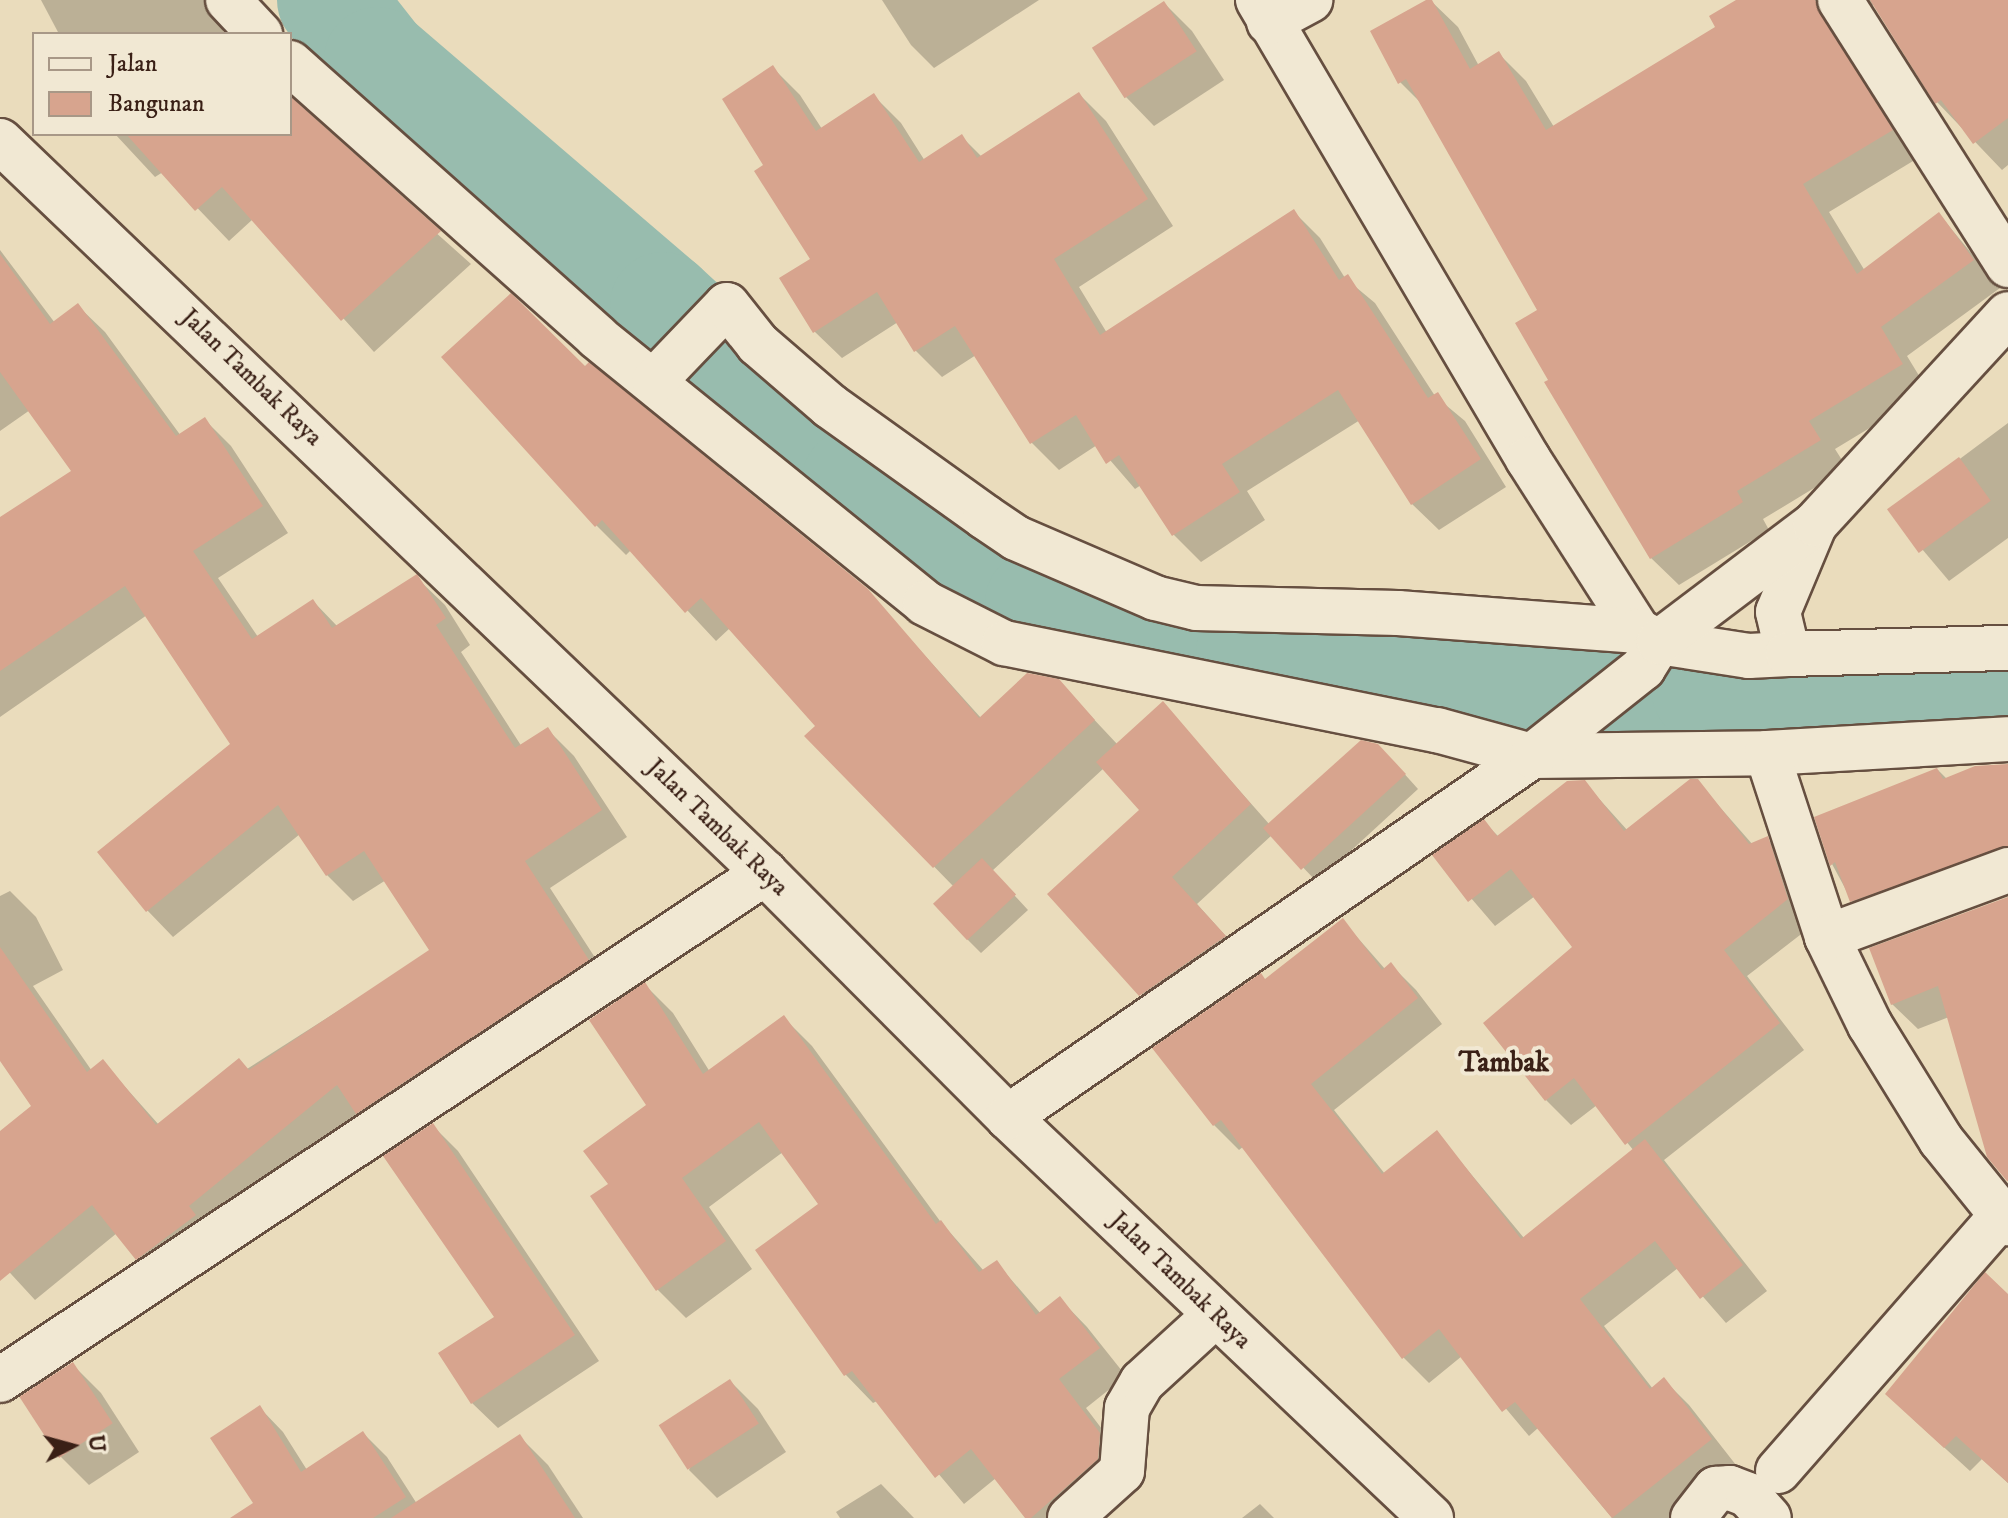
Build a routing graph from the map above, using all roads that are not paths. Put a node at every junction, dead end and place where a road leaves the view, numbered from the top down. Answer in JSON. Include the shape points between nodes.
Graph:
{"nodes":[{"id":1,"x":228,"y":0,"type":"edge"},
{"id":2,"x":1310,"y":0,"type":"edge"},
{"id":3,"x":1840,"y":0,"type":"edge"},
{"id":4,"x":1264,"y":11,"type":"edge"},
{"id":5,"x":258,"y":32,"type":"edge"},
{"id":6,"x":292,"y":65,"type":"edge"},
{"id":7,"x":0,"y":141,"type":"edge"},
{"id":8,"x":2008,"y":265,"type":"edge"},
{"id":9,"x":2008,"y":314,"type":"edge"},
{"id":10,"x":657,"y":376,"type":"junction"},
{"id":11,"x":1815,"y":524,"type":"junction"},
{"id":12,"x":1647,"y":647,"type":"junction"},
{"id":13,"x":2008,"y":648,"type":"edge"},
{"id":14,"x":1788,"y":654,"type":"junction"},
{"id":15,"x":2008,"y":739,"type":"edge"},
{"id":16,"x":1540,"y":747,"type":"junction"},
{"id":17,"x":1767,"y":753,"type":"junction"},
{"id":18,"x":2008,"y":870,"type":"edge"},
{"id":19,"x":765,"y":873,"type":"junction"},
{"id":20,"x":1827,"y":937,"type":"junction"},
{"id":21,"x":1008,"y":1117,"type":"junction"},
{"id":22,"x":2005,"y":1219,"type":"edge"},
{"id":23,"x":1215,"y":1315,"type":"junction"},
{"id":24,"x":0,"y":1380,"type":"edge"},
{"id":25,"x":1778,"y":1471,"type":"dead end"},
{"id":26,"x":1070,"y":1518,"type":"edge"},
{"id":27,"x":1431,"y":1518,"type":"edge"},
{"id":28,"x":1693,"y":1518,"type":"edge"},
{"id":29,"x":1769,"y":1518,"type":"edge"}],
"edges":[{"from":1,"to":5,"type":"street"},
{"from":2,"to":4,"type":"street"},
{"from":3,"to":8,"type":"street"},
{"from":4,"to":12,"type":"street","via":[[1528,459]]},
{"from":6,"to":10,"type":"street","via":[[474,231]]},
{"from":7,"to":19,"type":"street","name":"Jalan Tambak Raya"},
{"from":9,"to":11,"type":"street"},
{"from":10,"to":12,"type":"street","via":[[727,305],[758,344],[830,406],[985,517],[1016,538],[1120,586],[1196,608],[1398,613]]},
{"from":10,"to":16,"type":"street","via":[[925,603],[1004,643]]},
{"from":11,"to":12,"type":"street"},
{"from":11,"to":14,"type":"street","via":[[1778,612]]},
{"from":12,"to":14,"type":"street"},
{"from":12,"to":16,"type":"street"},
{"from":13,"to":14,"type":"street"},
{"from":15,"to":17,"type":"street"},
{"from":16,"to":17,"type":"street"},
{"from":16,"to":21,"type":"street"},
{"from":17,"to":20,"type":"street"},
{"from":18,"to":20,"type":"street"},
{"from":19,"to":21,"type":"street","name":"Jalan Tambak Raya"},
{"from":19,"to":24,"type":"street"},
{"from":20,"to":22,"type":"street","via":[[1870,1025],[1941,1140]]},
{"from":21,"to":23,"type":"street","name":"Jalan Tambak Raya"},
{"from":22,"to":25,"type":"street"},
{"from":23,"to":26,"type":"street","via":[[1142,1382],[1127,1408],[1122,1471]]},
{"from":23,"to":27,"type":"street","name":"Jalan Tambak Raya"},
{"from":28,"to":29,"type":"street","via":[[1716,1489],[1730,1488],[1748,1495]]}]}
